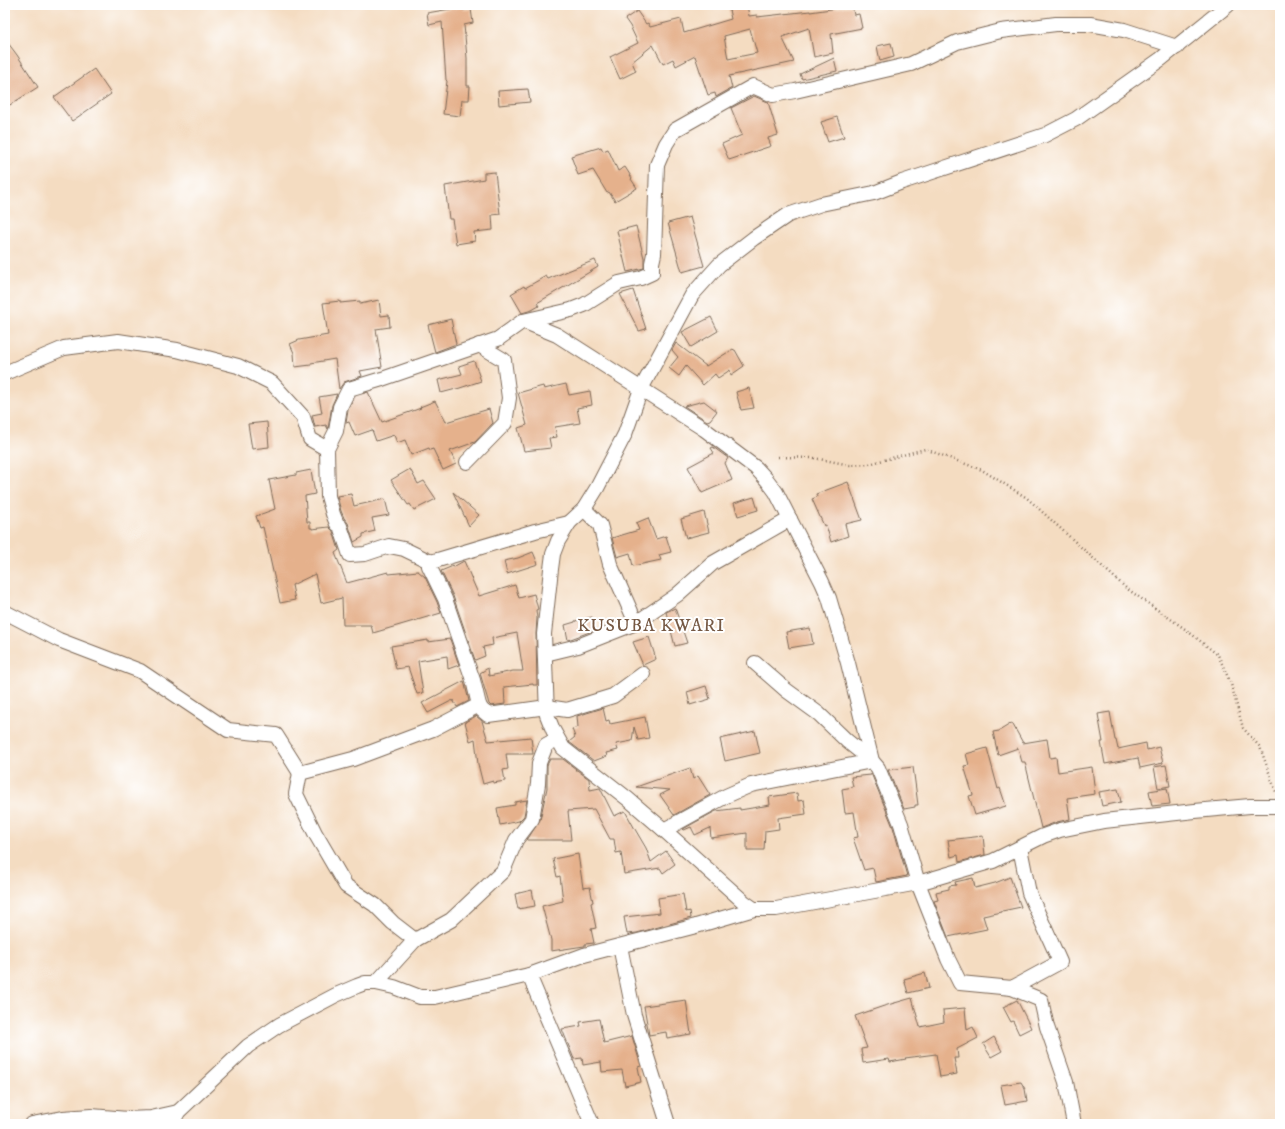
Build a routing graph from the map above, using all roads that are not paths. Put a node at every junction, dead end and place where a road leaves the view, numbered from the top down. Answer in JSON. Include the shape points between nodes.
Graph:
{"nodes":[{"id":1,"x":1228,"y":5,"type":"edge"},
{"id":2,"x":1177,"y":47,"type":"junction"},
{"id":3,"x":523,"y":321,"type":"junction"},
{"id":4,"x":479,"y":345,"type":"junction"},
{"id":5,"x":5,"y":373,"type":"edge"},
{"id":6,"x":641,"y":389,"type":"junction"},
{"id":7,"x":327,"y":449,"type":"junction"},
{"id":8,"x":467,"y":462,"type":"dead end"},
{"id":9,"x":584,"y":509,"type":"junction"},
{"id":10,"x":790,"y":519,"type":"junction"},
{"id":11,"x":569,"y":523,"type":"junction"},
{"id":12,"x":431,"y":562,"type":"junction"},
{"id":13,"x":5,"y":612,"type":"edge"},
{"id":14,"x":636,"y":623,"type":"junction"},
{"id":15,"x":545,"y":654,"type":"junction"},
{"id":16,"x":755,"y":663,"type":"dead end"},
{"id":17,"x":643,"y":674,"type":"dead end"},
{"id":18,"x":479,"y":705,"type":"junction"},
{"id":19,"x":547,"y":707,"type":"junction"},
{"id":20,"x":557,"y":739,"type":"junction"},
{"id":21,"x":872,"y":761,"type":"junction"},
{"id":22,"x":300,"y":773,"type":"junction"},
{"id":23,"x":1279,"y":800,"type":"edge"},
{"id":24,"x":664,"y":830,"type":"junction"},
{"id":25,"x":1020,"y":848,"type":"junction"},
{"id":26,"x":918,"y":883,"type":"junction"},
{"id":27,"x":754,"y":909,"type":"junction"},
{"id":28,"x":415,"y":940,"type":"junction"},
{"id":29,"x":620,"y":946,"type":"junction"},
{"id":30,"x":529,"y":975,"type":"junction"},
{"id":31,"x":376,"y":983,"type":"junction"},
{"id":32,"x":1012,"y":988,"type":"junction"},
{"id":33,"x":175,"y":1118,"type":"edge"},
{"id":34,"x":32,"y":1124,"type":"edge"},
{"id":35,"x":592,"y":1124,"type":"edge"},
{"id":36,"x":668,"y":1124,"type":"edge"},
{"id":37,"x":1074,"y":1124,"type":"edge"}],
"edges":[{"from":1,"to":2,"type":"street"},
{"from":2,"to":3,"type":"street","via":[[1124,30],[1090,24],[1043,25],[1001,31],[957,42],[911,64],[795,91],[773,95],[753,86],[675,130],[666,144],[657,165],[652,273],[619,283],[584,305],[571,310]]},
{"from":2,"to":6,"type":"street","via":[[1076,119],[1045,135],[874,193],[821,204],[788,215],[719,265],[692,295]]},
{"from":3,"to":4,"type":"street","via":[[498,339]]},
{"from":3,"to":6,"type":"street","via":[[557,335]]},
{"from":4,"to":7,"type":"street","via":[[349,389],[340,408],[336,431]]},
{"from":4,"to":8,"type":"street","via":[[504,360],[509,398],[505,423]]},
{"from":5,"to":7,"type":"street","via":[[64,348],[118,341],[177,350],[238,366],[272,383],[303,417],[310,439]]},
{"from":6,"to":9,"type":"street","via":[[625,434]]},
{"from":6,"to":10,"type":"street","via":[[704,429],[756,468],[776,492]]},
{"from":7,"to":12,"type":"street","via":[[328,496],[350,555],[365,554],[389,546],[404,549]]},
{"from":9,"to":11,"type":"street"},
{"from":9,"to":14,"type":"street","via":[[600,525],[610,564]]},
{"from":10,"to":14,"type":"street","via":[[712,563],[677,595]]},
{"from":10,"to":21,"type":"street","via":[[829,598]]},
{"from":11,"to":12,"type":"street"},
{"from":11,"to":15,"type":"street","via":[[553,554],[544,634]]},
{"from":12,"to":18,"type":"street","via":[[429,566],[445,599]]},
{"from":13,"to":22,"type":"street","via":[[58,640],[140,671],[228,730],[276,735]]},
{"from":14,"to":15,"type":"street","via":[[578,646]]},
{"from":15,"to":19,"type":"street"},
{"from":16,"to":21,"type":"street"},
{"from":17,"to":19,"type":"street","via":[[613,696],[567,710]]},
{"from":18,"to":19,"type":"street","via":[[488,715]]},
{"from":18,"to":22,"type":"street","via":[[432,728],[353,759]]},
{"from":19,"to":20,"type":"street","via":[[547,715]]},
{"from":20,"to":24,"type":"street","via":[[563,748]]},
{"from":20,"to":28,"type":"street","via":[[546,745],[539,763],[532,818],[516,840],[503,871],[451,920]]},
{"from":21,"to":24,"type":"street","via":[[751,785]]},
{"from":21,"to":26,"type":"street","via":[[878,768],[901,824]]},
{"from":22,"to":28,"type":"street","via":[[296,794],[346,886],[375,905]]},
{"from":23,"to":25,"type":"street","via":[[1250,806],[1104,821],[1060,830]]},
{"from":24,"to":27,"type":"street"},
{"from":25,"to":26,"type":"street","via":[[993,862]]},
{"from":25,"to":32,"type":"street","via":[[1029,893],[1060,962]]},
{"from":26,"to":27,"type":"street","via":[[776,909]]},
{"from":26,"to":32,"type":"street","via":[[960,983]]},
{"from":27,"to":29,"type":"street"},
{"from":28,"to":31,"type":"street"},
{"from":29,"to":30,"type":"street","via":[[584,955]]},
{"from":29,"to":36,"type":"street","via":[[634,1015]]},
{"from":30,"to":31,"type":"street","via":[[435,997],[420,997]]},
{"from":30,"to":35,"type":"street"},
{"from":31,"to":33,"type":"street","via":[[366,983],[336,995],[279,1025],[248,1046]]},
{"from":32,"to":37,"type":"street","via":[[1040,1000],[1066,1082]]},
{"from":33,"to":34,"type":"street","via":[[128,1119],[91,1116]]}]}
